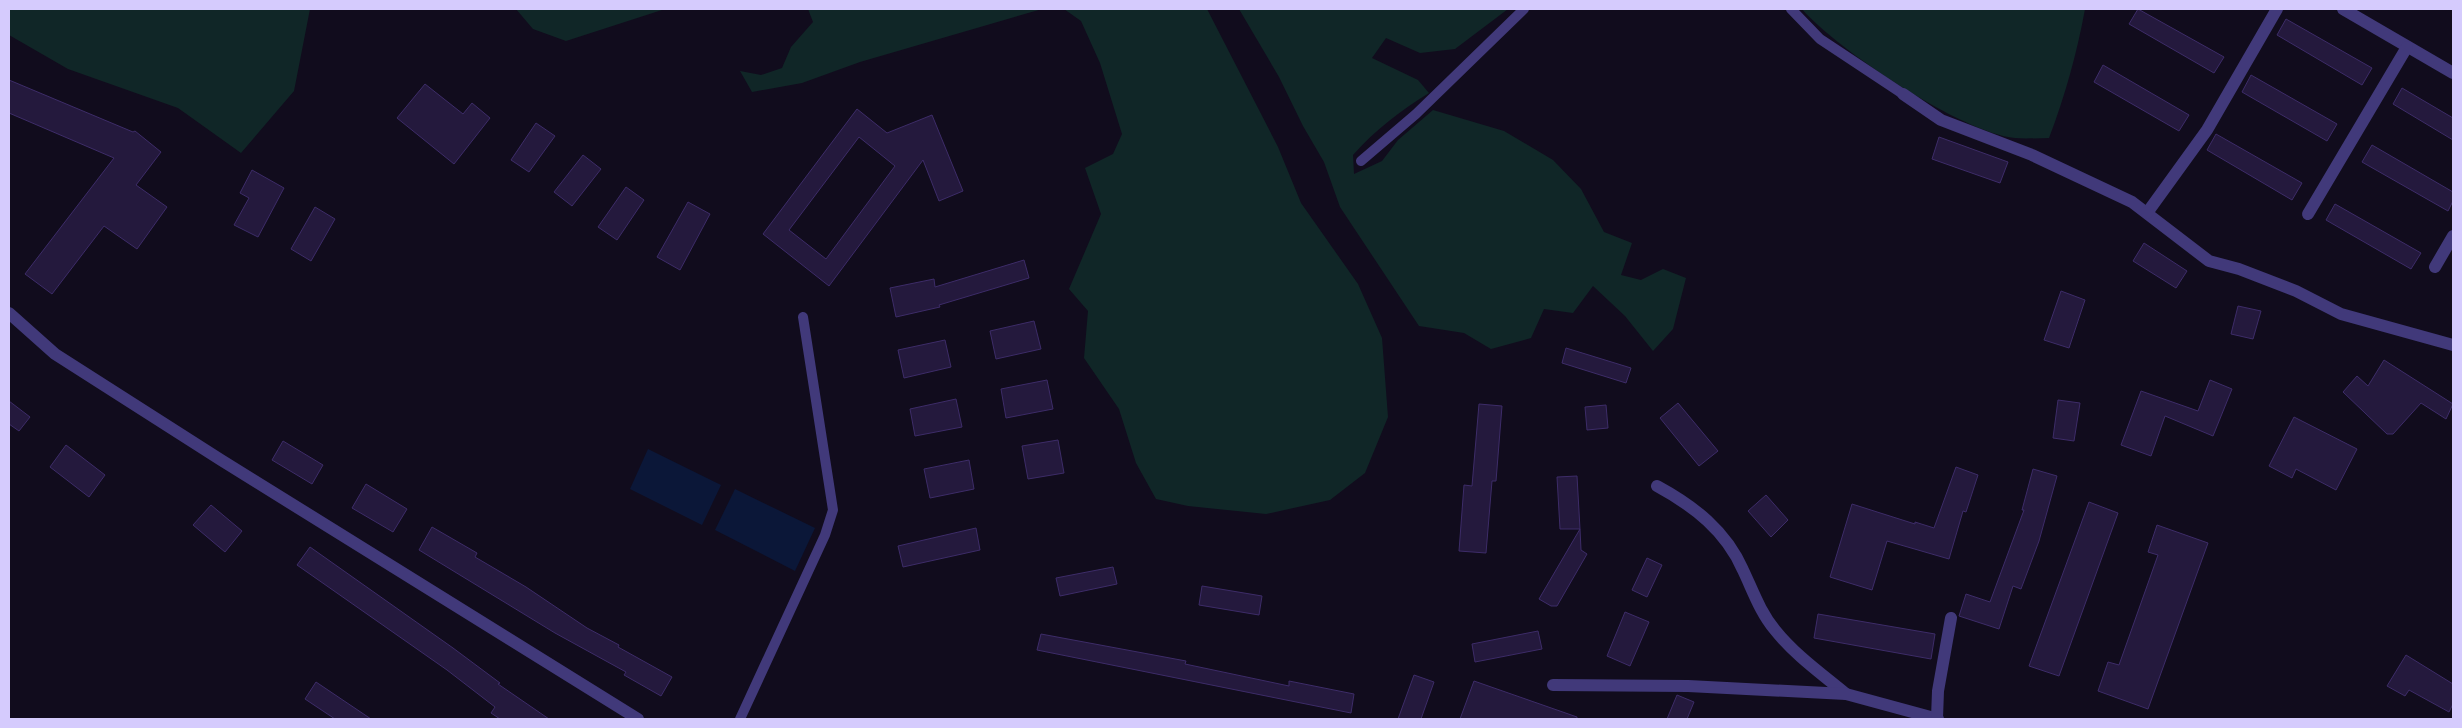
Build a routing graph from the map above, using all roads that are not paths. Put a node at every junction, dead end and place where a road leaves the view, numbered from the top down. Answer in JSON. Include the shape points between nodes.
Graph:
{"nodes":[{"id":1,"x":1524,"y":9,"type":"edge"},
{"id":2,"x":1791,"y":9,"type":"edge"},
{"id":3,"x":2277,"y":9,"type":"edge"},
{"id":4,"x":2343,"y":9,"type":"edge"},
{"id":5,"x":2407,"y":46,"type":"junction"},
{"id":6,"x":2453,"y":73,"type":"edge"},
{"id":7,"x":1903,"y":94,"type":"joint"},
{"id":8,"x":1361,"y":161,"type":"dead end"},
{"id":9,"x":2147,"y":213,"type":"junction"},
{"id":10,"x":2308,"y":214,"type":"dead end"},
{"id":11,"x":2453,"y":236,"type":"edge"},
{"id":12,"x":2435,"y":267,"type":"dead end"},
{"id":13,"x":9,"y":313,"type":"edge"},
{"id":14,"x":803,"y":317,"type":"dead end"},
{"id":15,"x":2453,"y":345,"type":"edge"},
{"id":16,"x":1658,"y":486,"type":"dead end"},
{"id":17,"x":1951,"y":618,"type":"dead end"},
{"id":18,"x":1553,"y":685,"type":"dead end"},
{"id":19,"x":1846,"y":694,"type":"junction"},
{"id":20,"x":1938,"y":718,"type":"edge"},
{"id":21,"x":638,"y":719,"type":"edge"},
{"id":22,"x":740,"y":719,"type":"edge"}],
"edges":[{"from":1,"to":8,"type":"lane","via":[[1416,114]]},
{"from":2,"to":7,"type":"lane","via":[[1820,39]]},
{"from":3,"to":9,"type":"street","via":[[2207,130]]},
{"from":4,"to":5,"type":"street"},
{"from":5,"to":6,"type":"street"},
{"from":5,"to":10,"type":"street"},
{"from":7,"to":9,"type":"street","via":[[1941,120],[2032,155],[2132,202]]},
{"from":9,"to":15,"type":"street","via":[[2209,261],[2296,291],[2341,314]]},
{"from":11,"to":12,"type":"street"},
{"from":13,"to":21,"type":"street","via":[[64,359]]},
{"from":14,"to":22,"type":"lane","via":[[832,510],[825,534]]},
{"from":16,"to":19,"type":"street","via":[[1709,520],[1727,541],[1743,568],[1757,604],[1776,631]]},
{"from":17,"to":20,"type":"street","via":[[1938,691]]},
{"from":18,"to":19,"type":"street","via":[[1688,686]]},
{"from":19,"to":20,"type":"street"}]}
